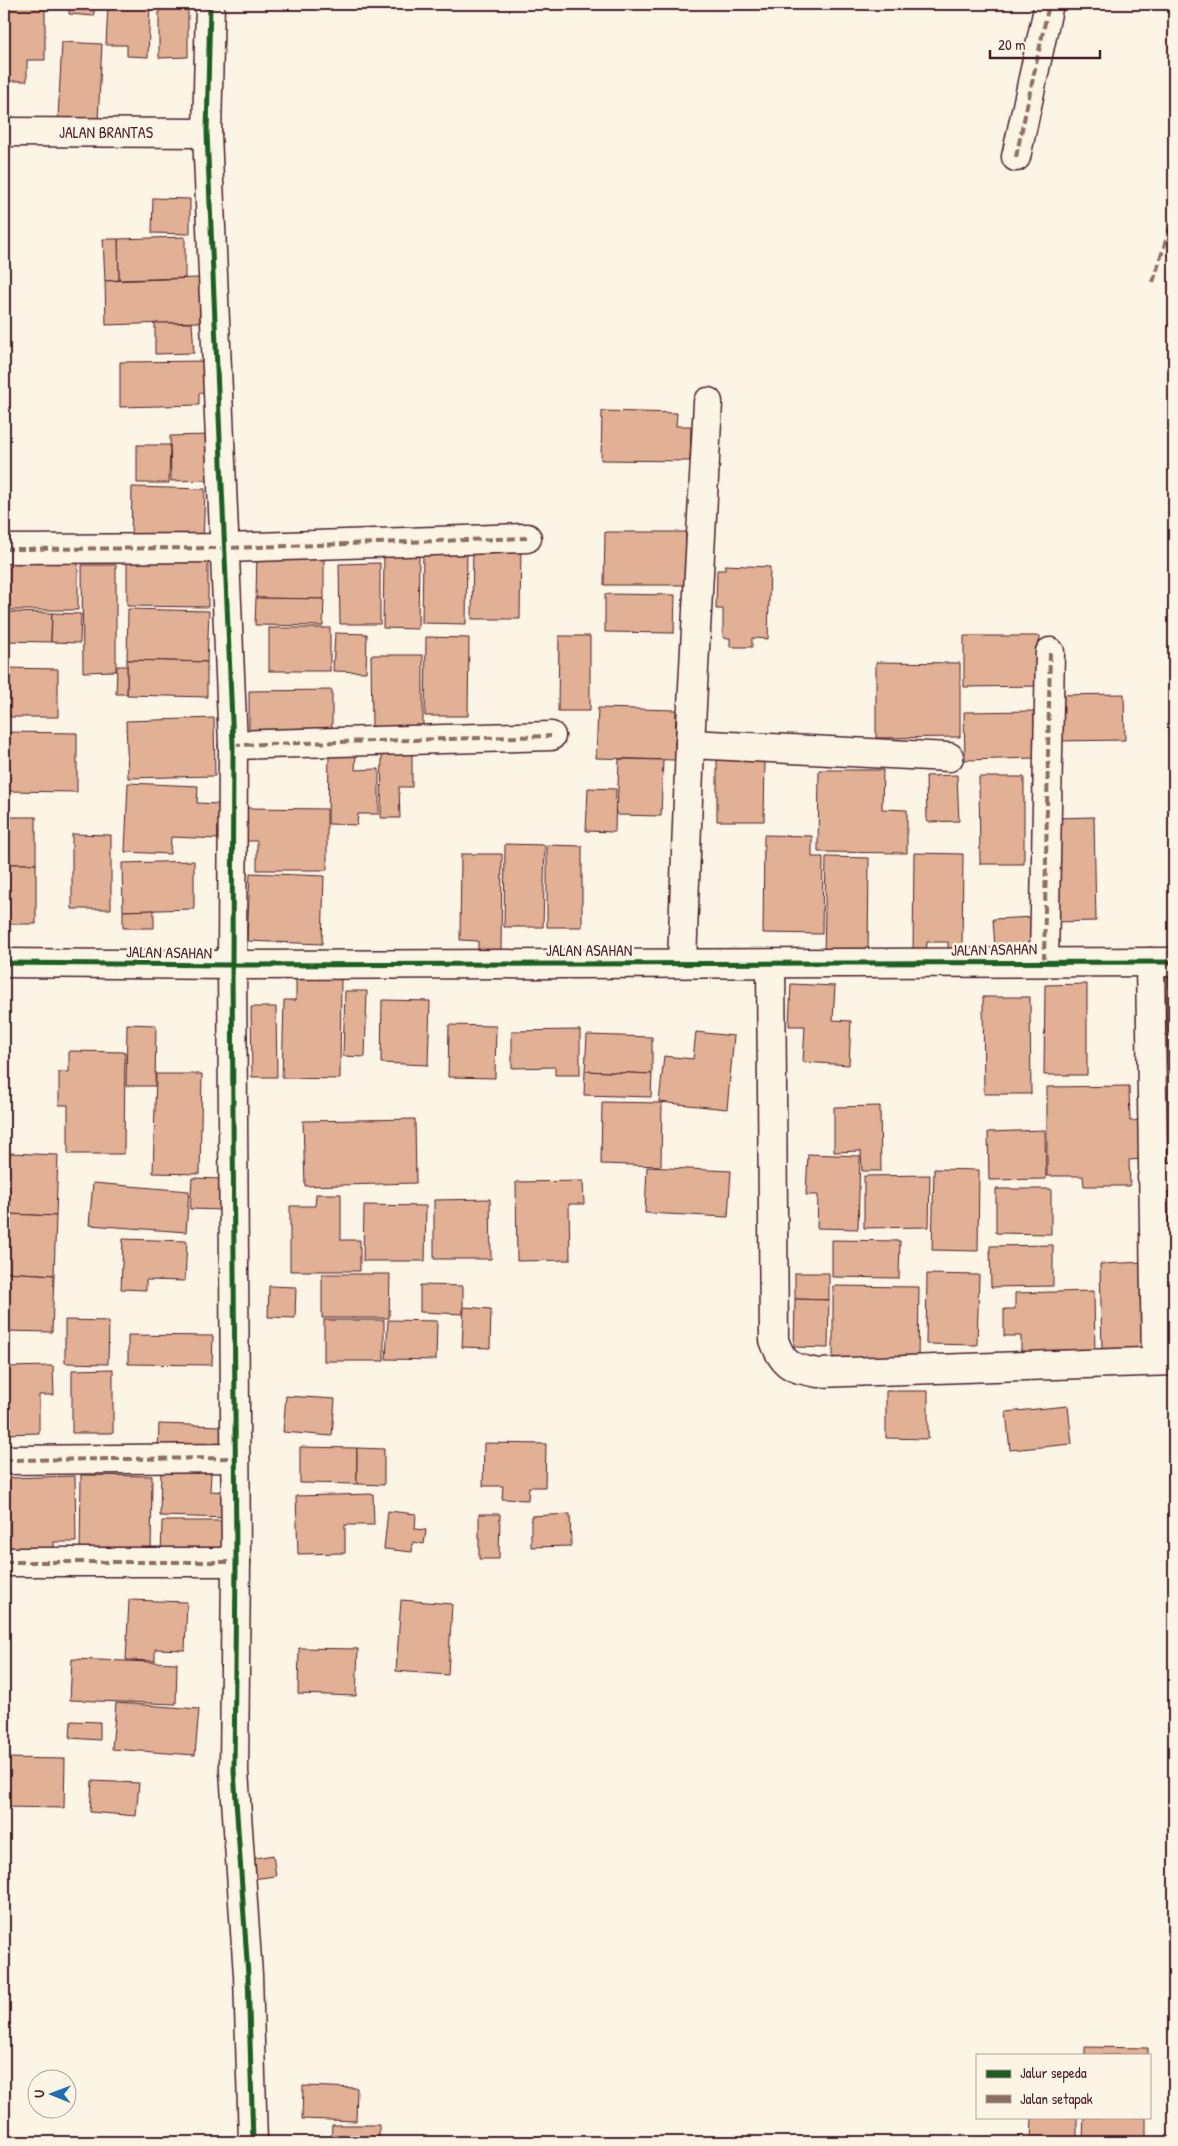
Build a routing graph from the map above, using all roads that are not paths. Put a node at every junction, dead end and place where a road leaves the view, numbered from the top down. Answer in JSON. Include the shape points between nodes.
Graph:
{"nodes":[{"id":1,"x":210,"y":4,"type":"edge"},
{"id":2,"x":1049,"y":4,"type":"edge"},
{"id":3,"x":4,"y":132,"type":"edge"},
{"id":4,"x":207,"y":133,"type":"junction"},
{"id":5,"x":1016,"y":157,"type":"dead end"},
{"id":6,"x":708,"y":402,"type":"dead end"},
{"id":7,"x":527,"y":538,"type":"dead end"},
{"id":8,"x":226,"y":548,"type":"junction"},
{"id":9,"x":4,"y":550,"type":"edge"},
{"id":10,"x":1050,"y":652,"type":"dead end"},
{"id":11,"x":551,"y":736,"type":"dead end"},
{"id":12,"x":690,"y":744,"type":"junction"},
{"id":13,"x":233,"y":745,"type":"junction"},
{"id":14,"x":949,"y":757,"type":"dead end"},
{"id":15,"x":1044,"y":961,"type":"junction"},
{"id":16,"x":682,"y":962,"type":"junction"},
{"id":17,"x":1162,"y":962,"type":"edge"},
{"id":18,"x":4,"y":963,"type":"edge"},
{"id":19,"x":771,"y":964,"type":"junction"},
{"id":20,"x":232,"y":965,"type":"junction"},
{"id":21,"x":1163,"y":1177,"type":"edge"},
{"id":22,"x":1165,"y":1361,"type":"edge"},
{"id":23,"x":235,"y":1458,"type":"junction"},
{"id":24,"x":4,"y":1460,"type":"edge"},
{"id":25,"x":4,"y":1562,"type":"edge"},
{"id":26,"x":236,"y":1562,"type":"junction"},
{"id":27,"x":253,"y":2142,"type":"edge"}],
"edges":[{"from":1,"to":4,"type":"street"},
{"from":2,"to":5,"type":"street"},
{"from":3,"to":4,"type":"street","name":"JALAN BRANTAS"},
{"from":4,"to":8,"type":"street"},
{"from":6,"to":12,"type":"street"},
{"from":7,"to":8,"type":"street"},
{"from":8,"to":9,"type":"street"},
{"from":8,"to":13,"type":"street"},
{"from":10,"to":15,"type":"street"},
{"from":11,"to":13,"type":"street"},
{"from":12,"to":14,"type":"street"},
{"from":12,"to":16,"type":"street"},
{"from":13,"to":20,"type":"street"},
{"from":15,"to":17,"type":"street","name":"JALAN ASAHAN"},
{"from":15,"to":19,"type":"street","name":"JALAN ASAHAN"},
{"from":16,"to":19,"type":"street","name":"JALAN ASAHAN"},
{"from":16,"to":20,"type":"street","name":"JALAN ASAHAN"},
{"from":17,"to":21,"type":"street"},
{"from":18,"to":20,"type":"street","name":"JALAN ASAHAN"},
{"from":19,"to":22,"type":"street","via":[[774,1340],[780,1356],[793,1368],[818,1373]]},
{"from":20,"to":23,"type":"street"},
{"from":21,"to":22,"type":"street"},
{"from":23,"to":24,"type":"street"},
{"from":23,"to":26,"type":"street"},
{"from":25,"to":26,"type":"street"},
{"from":26,"to":27,"type":"street","via":[[234,1771],[248,1975]]}]}
